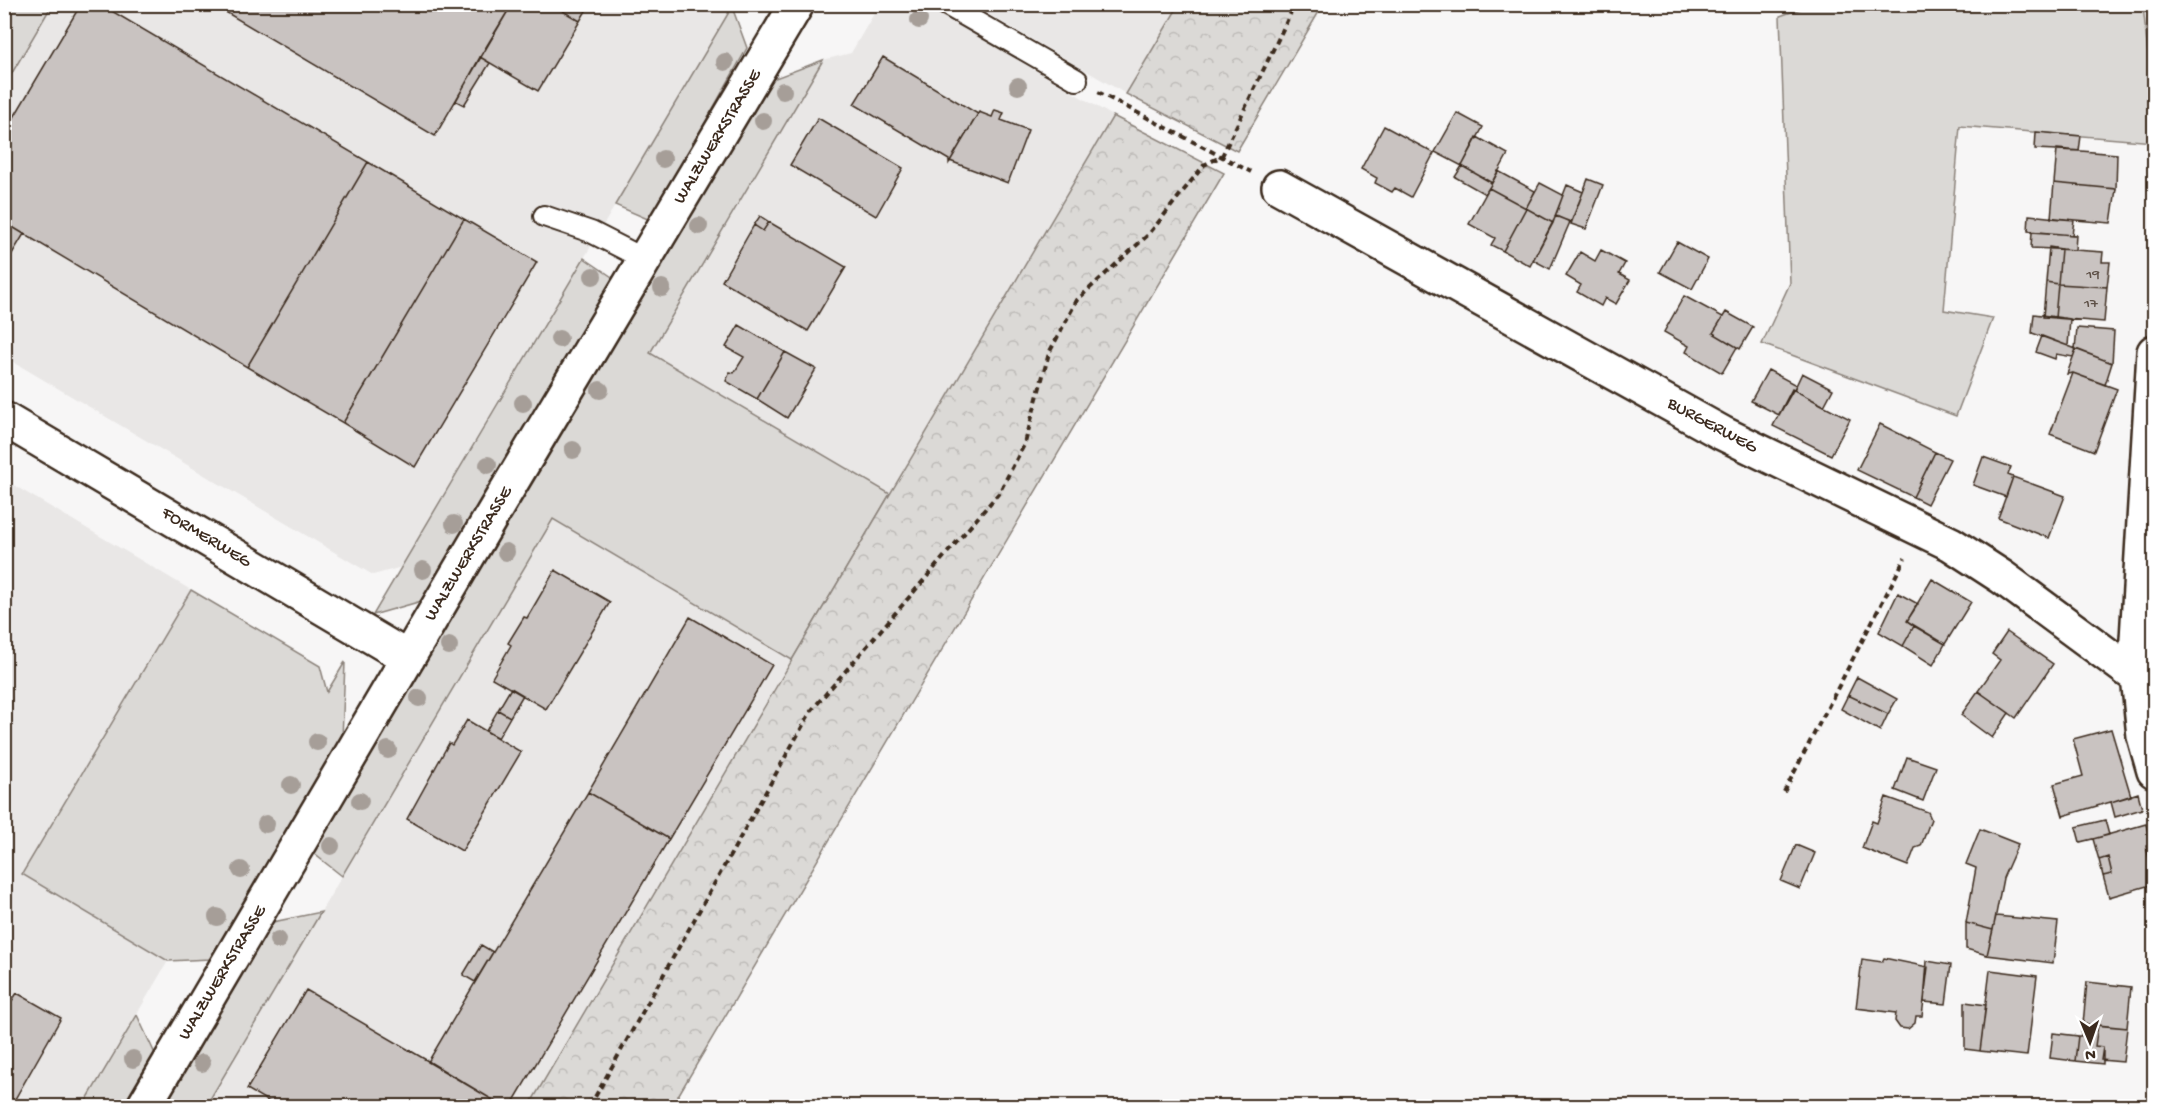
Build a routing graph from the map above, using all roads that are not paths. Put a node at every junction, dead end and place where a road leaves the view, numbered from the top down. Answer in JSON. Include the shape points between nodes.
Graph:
{"nodes":[{"id":1,"x":797,"y":4,"type":"edge"},
{"id":2,"x":945,"y":4,"type":"edge"},
{"id":3,"x":1077,"y":80,"type":"road end"},
{"id":4,"x":1279,"y":187,"type":"dead end"},
{"id":5,"x":544,"y":216,"type":"dead end"},
{"id":6,"x":644,"y":259,"type":"junction"},
{"id":7,"x":2154,"y":352,"type":"edge"},
{"id":8,"x":4,"y":419,"type":"edge"},
{"id":9,"x":408,"y":658,"type":"junction"},
{"id":10,"x":2136,"y":676,"type":"junction"},
{"id":11,"x":2154,"y":771,"type":"edge"},
{"id":12,"x":144,"y":1107,"type":"edge"}],
"edges":[{"from":1,"to":6,"type":"street","name":"WALZWERKSTRASSE"},
{"from":2,"to":3,"type":"lane"},
{"from":4,"to":10,"type":"street","name":"BURGERWEG","via":[[1722,433],[1920,529],[2002,577]]},
{"from":5,"to":6,"type":"lane","via":[[591,232]]},
{"from":6,"to":9,"type":"street","name":"WALZWERKSTRASSE"},
{"from":7,"to":10,"type":"street"},
{"from":8,"to":9,"type":"street","name":"FORMERWEG"},
{"from":9,"to":12,"type":"street","name":"WALZWERKSTRASSE"},
{"from":10,"to":11,"type":"street","via":[[2144,736]]}]}
